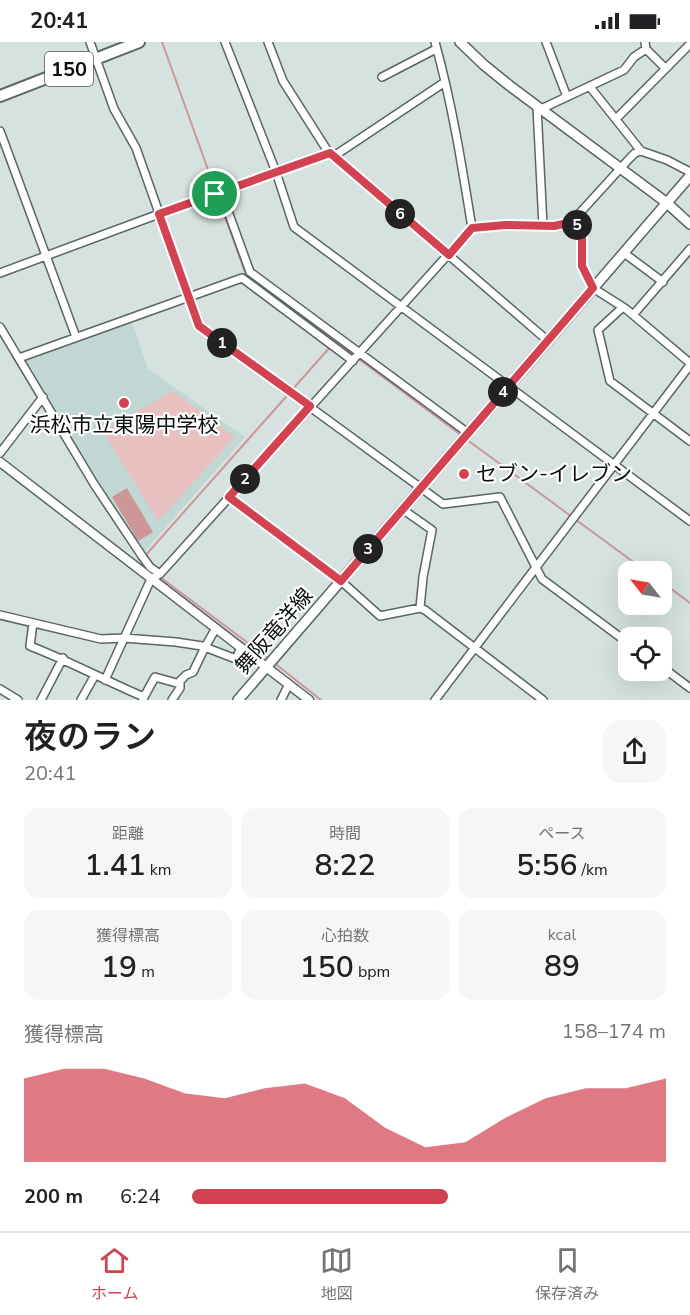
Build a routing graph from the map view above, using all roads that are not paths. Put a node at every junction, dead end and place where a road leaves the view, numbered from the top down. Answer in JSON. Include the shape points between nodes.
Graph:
{"nodes":[{"id":1,"x":90,"y":42,"type":"edge"},
{"id":2,"x":139,"y":42,"type":"edge"},
{"id":3,"x":225,"y":42,"type":"edge"},
{"id":4,"x":268,"y":42,"type":"edge"},
{"id":5,"x":460,"y":42,"type":"edge"},
{"id":6,"x":546,"y":42,"type":"edge"},
{"id":7,"x":690,"y":44,"type":"edge"},
{"id":8,"x":435,"y":45,"type":"edge"},
{"id":9,"x":645,"y":46,"type":"edge"},
{"id":10,"x":96,"y":58,"type":"junction"},
{"id":11,"x":665,"y":69,"type":"junction"},
{"id":12,"x":382,"y":77,"type":"dead end"},
{"id":13,"x":445,"y":82,"type":"junction"},
{"id":14,"x":590,"y":87,"type":"junction"},
{"id":15,"x":0,"y":96,"type":"edge"},
{"id":16,"x":567,"y":97,"type":"junction"},
{"id":17,"x":539,"y":108,"type":"junction"},
{"id":18,"x":616,"y":118,"type":"junction"},
{"id":19,"x":0,"y":131,"type":"edge"},
{"id":20,"x":641,"y":151,"type":"junction"},
{"id":21,"x":332,"y":154,"type":"junction"},
{"id":22,"x":621,"y":168,"type":"junction"},
{"id":23,"x":276,"y":172,"type":"junction"},
{"id":24,"x":690,"y":174,"type":"edge"},
{"id":25,"x":219,"y":193,"type":"junction"},
{"id":26,"x":667,"y":203,"type":"junction"},
{"id":27,"x":159,"y":214,"type":"junction"},
{"id":28,"x":568,"y":223,"type":"junction"},
{"id":29,"x":690,"y":224,"type":"edge"},
{"id":30,"x":543,"y":226,"type":"junction"},
{"id":31,"x":472,"y":228,"type":"junction"},
{"id":32,"x":690,"y":249,"type":"edge"},
{"id":33,"x":624,"y":253,"type":"junction"},
{"id":34,"x":449,"y":255,"type":"junction"},
{"id":35,"x":47,"y":256,"type":"junction"},
{"id":36,"x":0,"y":273,"type":"edge"},
{"id":37,"x":663,"y":282,"type":"junction"},
{"id":38,"x":593,"y":288,"type":"junction"},
{"id":39,"x":189,"y":297,"type":"junction"},
{"id":40,"x":402,"y":307,"type":"junction"},
{"id":41,"x":623,"y":307,"type":"junction"},
{"id":42,"x":633,"y":315,"type":"junction"},
{"id":43,"x":0,"y":327,"type":"edge"},
{"id":44,"x":76,"y":337,"type":"junction"},
{"id":45,"x":548,"y":341,"type":"junction"},
{"id":46,"x":360,"y":353,"type":"junction"},
{"id":47,"x":19,"y":358,"type":"junction"},
{"id":48,"x":352,"y":362,"type":"junction"},
{"id":49,"x":690,"y":364,"type":"edge"},
{"id":50,"x":509,"y":385,"type":"junction"},
{"id":51,"x":43,"y":397,"type":"junction"},
{"id":52,"x":310,"y":406,"type":"junction"},
{"id":53,"x":654,"y":413,"type":"junction"},
{"id":54,"x":469,"y":432,"type":"junction"},
{"id":55,"x":690,"y":441,"type":"edge"},
{"id":56,"x":0,"y":453,"type":"edge"},
{"id":57,"x":0,"y":462,"type":"edge"},
{"id":58,"x":615,"y":465,"type":"junction"},
{"id":59,"x":420,"y":488,"type":"junction"},
{"id":60,"x":229,"y":497,"type":"junction"},
{"id":61,"x":402,"y":509,"type":"junction"},
{"id":62,"x":690,"y":521,"type":"edge"},
{"id":63,"x":537,"y":568,"type":"junction"},
{"id":64,"x":156,"y":576,"type":"junction"},
{"id":65,"x":341,"y":581,"type":"junction"},
{"id":66,"x":420,"y":608,"type":"junction"},
{"id":67,"x":0,"y":615,"type":"edge"},
{"id":68,"x":33,"y":623,"type":"junction"},
{"id":69,"x":216,"y":628,"type":"junction"},
{"id":70,"x":618,"y":635,"type":"edge"},
{"id":71,"x":124,"y":638,"type":"junction"},
{"id":72,"x":205,"y":647,"type":"junction"},
{"id":73,"x":241,"y":647,"type":"junction"},
{"id":74,"x":475,"y":648,"type":"junction"},
{"id":75,"x":63,"y":658,"type":"junction"},
{"id":76,"x":267,"y":667,"type":"junction"},
{"id":77,"x":672,"y":674,"type":"edge"},
{"id":78,"x":95,"y":675,"type":"junction"},
{"id":79,"x":105,"y":680,"type":"junction"},
{"id":80,"x":180,"y":684,"type":"junction"},
{"id":81,"x":289,"y":684,"type":"junction"},
{"id":82,"x":690,"y":688,"type":"edge"},
{"id":83,"x":0,"y":689,"type":"edge"},
{"id":84,"x":144,"y":699,"type":"edge"},
{"id":85,"x":306,"y":699,"type":"edge"},
{"id":86,"x":18,"y":700,"type":"edge"},
{"id":87,"x":41,"y":700,"type":"edge"},
{"id":88,"x":81,"y":700,"type":"edge"},
{"id":89,"x":172,"y":700,"type":"edge"},
{"id":90,"x":238,"y":700,"type":"edge"},
{"id":91,"x":281,"y":700,"type":"edge"},
{"id":92,"x":435,"y":700,"type":"edge"},
{"id":93,"x":543,"y":700,"type":"edge"}],
"edges":[{"from":1,"to":10,"type":"street"},
{"from":2,"to":10,"type":"highway","number":"150"},
{"from":3,"to":23,"type":"street"},
{"from":4,"to":21,"type":"street","via":[[283,81]]},
{"from":5,"to":17,"type":"main road"},
{"from":6,"to":16,"type":"street"},
{"from":7,"to":11,"type":"street"},
{"from":8,"to":12,"type":"street"},
{"from":8,"to":13,"type":"street"},
{"from":9,"to":11,"type":"street"},
{"from":9,"to":14,"type":"street","via":[[624,70]]},
{"from":10,"to":15,"type":"highway","number":"150"},
{"from":10,"to":27,"type":"street","via":[[114,109],[136,148]]},
{"from":11,"to":18,"type":"street"},
{"from":13,"to":21,"type":"street"},
{"from":13,"to":31,"type":"street"},
{"from":14,"to":16,"type":"street"},
{"from":14,"to":18,"type":"street"},
{"from":16,"to":17,"type":"street"},
{"from":17,"to":22,"type":"main road"},
{"from":17,"to":30,"type":"street"},
{"from":18,"to":20,"type":"street"},
{"from":19,"to":35,"type":"street"},
{"from":20,"to":22,"type":"street"},
{"from":20,"to":24,"type":"street"},
{"from":21,"to":23,"type":"street"},
{"from":21,"to":34,"type":"street"},
{"from":22,"to":26,"type":"main road"},
{"from":22,"to":28,"type":"street"},
{"from":23,"to":25,"type":"street"},
{"from":23,"to":40,"type":"street","via":[[294,227]]},
{"from":24,"to":26,"type":"main road","name":"舞阪竜洋線"},
{"from":25,"to":27,"type":"street"},
{"from":25,"to":46,"type":"street","via":[[250,272]]},
{"from":26,"to":29,"type":"main road"},
{"from":26,"to":33,"type":"main road","name":"舞阪竜洋線"},
{"from":27,"to":35,"type":"street"},
{"from":27,"to":39,"type":"street"},
{"from":28,"to":30,"type":"street"},
{"from":28,"to":38,"type":"street","via":[[576,223],[582,229],[582,266]]},
{"from":30,"to":31,"type":"street"},
{"from":31,"to":34,"type":"street"},
{"from":32,"to":37,"type":"street"},
{"from":33,"to":37,"type":"street"},
{"from":33,"to":38,"type":"main road","name":"舞阪竜洋線"},
{"from":34,"to":40,"type":"street"},
{"from":34,"to":45,"type":"street"},
{"from":35,"to":36,"type":"street"},
{"from":35,"to":44,"type":"street"},
{"from":37,"to":42,"type":"street"},
{"from":38,"to":41,"type":"street"},
{"from":38,"to":45,"type":"main road","name":"舞阪竜洋線"},
{"from":39,"to":44,"type":"street"},
{"from":39,"to":48,"type":"street","via":[[242,278]]},
{"from":39,"to":52,"type":"street","via":[[199,326]]},
{"from":40,"to":46,"type":"street"},
{"from":40,"to":50,"type":"street"},
{"from":41,"to":42,"type":"street"},
{"from":41,"to":53,"type":"street","via":[[598,330],[610,381]]},
{"from":42,"to":49,"type":"street"},
{"from":43,"to":47,"type":"street"},
{"from":44,"to":47,"type":"street"},
{"from":45,"to":50,"type":"main road","name":"舞阪竜洋線"},
{"from":46,"to":48,"type":"street"},
{"from":46,"to":54,"type":"street"},
{"from":47,"to":51,"type":"street"},
{"from":48,"to":52,"type":"street"},
{"from":49,"to":53,"type":"street"},
{"from":50,"to":54,"type":"main road","name":"舞阪竜洋線"},
{"from":50,"to":58,"type":"street"},
{"from":51,"to":56,"type":"street"},
{"from":51,"to":64,"type":"street","via":[[94,484]]},
{"from":52,"to":59,"type":"street"},
{"from":52,"to":60,"type":"street"},
{"from":53,"to":55,"type":"street"},
{"from":53,"to":58,"type":"street"},
{"from":54,"to":59,"type":"main road","name":"舞阪竜洋線"},
{"from":57,"to":64,"type":"street"},
{"from":58,"to":62,"type":"street"},
{"from":58,"to":63,"type":"street"},
{"from":59,"to":61,"type":"main road","name":"舞阪竜洋線"},
{"from":59,"to":63,"type":"street","via":[[443,504],[500,497]]},
{"from":60,"to":64,"type":"street"},
{"from":60,"to":65,"type":"street"},
{"from":61,"to":65,"type":"main road","name":"舞阪竜洋線"},
{"from":61,"to":66,"type":"street","via":[[432,530]]},
{"from":63,"to":70,"type":"street","via":[[542,579]]},
{"from":63,"to":74,"type":"street"},
{"from":64,"to":69,"type":"street"},
{"from":64,"to":71,"type":"street"},
{"from":65,"to":66,"type":"street","via":[[380,616]]},
{"from":65,"to":76,"type":"main road","name":"舞阪竜洋線"},
{"from":66,"to":74,"type":"street"},
{"from":67,"to":68,"type":"street"},
{"from":68,"to":71,"type":"street","via":[[101,639]]},
{"from":68,"to":75,"type":"street","via":[[30,646]]},
{"from":69,"to":72,"type":"street"},
{"from":69,"to":73,"type":"street"},
{"from":71,"to":72,"type":"street"},
{"from":71,"to":79,"type":"street"},
{"from":72,"to":73,"type":"street","via":[[236,659]]},
{"from":72,"to":80,"type":"street","via":[[193,672]]},
{"from":73,"to":76,"type":"street"},
{"from":74,"to":92,"type":"street"},
{"from":74,"to":93,"type":"street"},
{"from":75,"to":78,"type":"street"},
{"from":75,"to":87,"type":"street"},
{"from":76,"to":81,"type":"street"},
{"from":76,"to":90,"type":"main road","name":"舞阪竜洋線"},
{"from":77,"to":82,"type":"street"},
{"from":78,"to":79,"type":"street"},
{"from":78,"to":88,"type":"street"},
{"from":79,"to":84,"type":"street"},
{"from":80,"to":84,"type":"street","via":[[155,676]]},
{"from":80,"to":89,"type":"street"},
{"from":81,"to":85,"type":"street"},
{"from":81,"to":91,"type":"street"},
{"from":83,"to":86,"type":"street"}]}
